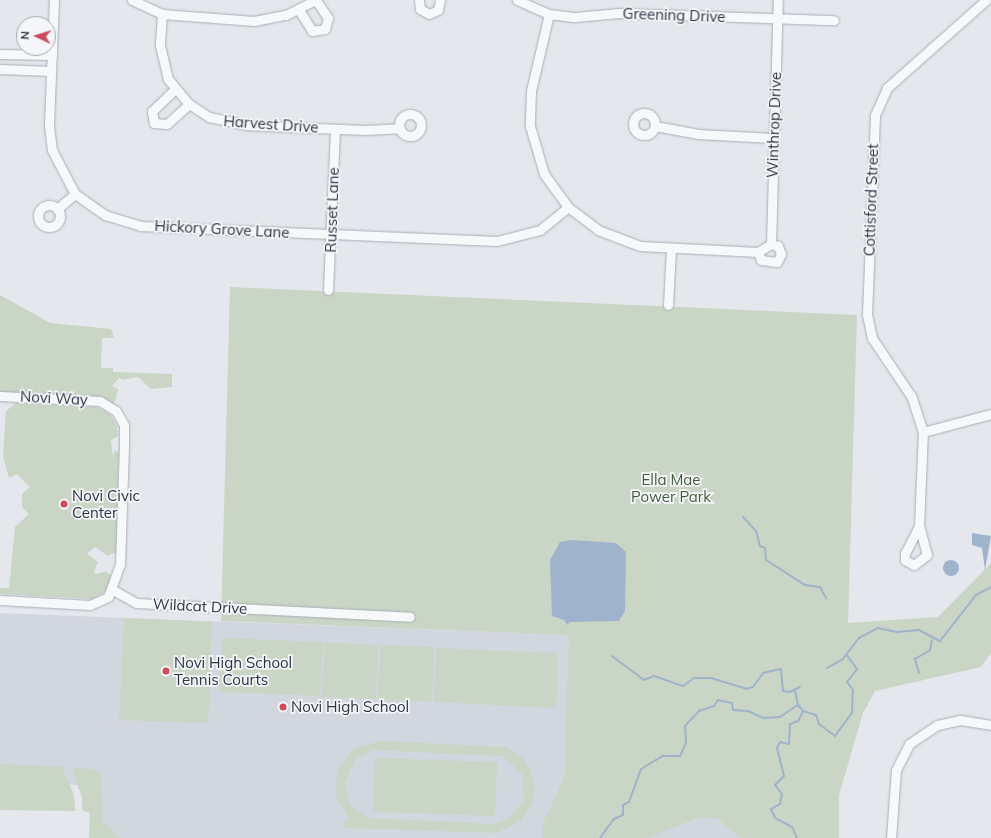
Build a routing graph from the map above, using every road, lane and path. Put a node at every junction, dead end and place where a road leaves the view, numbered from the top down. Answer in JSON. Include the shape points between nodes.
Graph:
{"nodes":[{"id":1,"x":54,"y":0,"type":"edge"},
{"id":2,"x":132,"y":0,"type":"edge"},
{"id":3,"x":316,"y":0,"type":"edge"},
{"id":4,"x":419,"y":0,"type":"edge"},
{"id":5,"x":440,"y":0,"type":"edge"},
{"id":6,"x":517,"y":0,"type":"edge"},
{"id":7,"x":778,"y":0,"type":"edge"},
{"id":8,"x":986,"y":0,"type":"edge"},
{"id":9,"x":299,"y":10,"type":"junction"},
{"id":10,"x":162,"y":14,"type":"junction"},
{"id":11,"x":549,"y":14,"type":"junction"},
{"id":12,"x":53,"y":16,"type":"edge"},
{"id":13,"x":777,"y":18,"type":"junction"},
{"id":14,"x":834,"y":20,"type":"dead end"},
{"id":15,"x":12,"y":53,"type":"junction"},
{"id":16,"x":16,"y":53,"type":"edge"},
{"id":17,"x":0,"y":54,"type":"edge"},
{"id":18,"x":52,"y":56,"type":"edge"},
{"id":19,"x":0,"y":69,"type":"edge"},
{"id":20,"x":12,"y":69,"type":"junction"},
{"id":21,"x":51,"y":71,"type":"junction"},
{"id":22,"x":176,"y":89,"type":"junction"},
{"id":23,"x":189,"y":104,"type":"junction"},
{"id":24,"x":655,"y":126,"type":"dead end"},
{"id":25,"x":400,"y":128,"type":"dead end"},
{"id":26,"x":335,"y":129,"type":"junction"},
{"id":27,"x":773,"y":138,"type":"junction"},
{"id":28,"x":75,"y":194,"type":"junction"},
{"id":29,"x":568,"y":207,"type":"junction"},
{"id":30,"x":57,"y":209,"type":"dead end"},
{"id":31,"x":331,"y":234,"type":"junction"},
{"id":32,"x":769,"y":246,"type":"junction"},
{"id":33,"x":671,"y":249,"type":"junction"},
{"id":34,"x":758,"y":252,"type":"junction"},
{"id":35,"x":328,"y":290,"type":"dead end"},
{"id":36,"x":668,"y":305,"type":"dead end"},
{"id":37,"x":0,"y":396,"type":"edge"},
{"id":38,"x":991,"y":414,"type":"edge"},
{"id":39,"x":923,"y":432,"type":"junction"},
{"id":40,"x":919,"y":526,"type":"dead end"},
{"id":41,"x":113,"y":590,"type":"junction"},
{"id":42,"x":0,"y":600,"type":"edge"},
{"id":43,"x":410,"y":617,"type":"dead end"},
{"id":44,"x":991,"y":725,"type":"edge"},
{"id":45,"x":891,"y":838,"type":"edge"}],
"edges":[{"from":1,"to":12,"type":"street","name":"Hickory Grove Lane"},
{"from":2,"to":10,"type":"street"},
{"from":3,"to":9,"type":"street"},
{"from":3,"to":9,"type":"street","via":[[328,18],[325,29],[312,31]]},
{"from":4,"to":5,"type":"street","via":[[420,9],[429,14],[438,10]]},
{"from":6,"to":11,"type":"street","name":"Greening Drive"},
{"from":7,"to":13,"type":"street","name":"Winthrop Drive"},
{"from":8,"to":39,"type":"street","name":"Cottisford Street","via":[[888,88],[875,115],[868,325],[877,345],[914,402]]},
{"from":9,"to":10,"type":"street","via":[[254,21]]},
{"from":10,"to":22,"type":"street","name":"Harvest Drive","via":[[161,54]]},
{"from":11,"to":13,"type":"street","name":"Greening Drive"},
{"from":11,"to":29,"type":"street","via":[[531,91],[530,126],[544,174]]},
{"from":13,"to":14,"type":"street","name":"Greening Drive"},
{"from":13,"to":27,"type":"street","name":"Winthrop Drive"},
{"from":15,"to":16,"type":"street"},
{"from":15,"to":17,"type":"street"},
{"from":15,"to":20,"type":"street"},
{"from":18,"to":21,"type":"street","name":"Hickory Grove Lane"},
{"from":19,"to":20,"type":"street"},
{"from":20,"to":21,"type":"street"},
{"from":21,"to":28,"type":"street","name":"Hickory Grove Lane","via":[[49,126],[52,150]]},
{"from":22,"to":23,"type":"street","name":"Harvest Drive"},
{"from":22,"to":23,"type":"street","via":[[152,111],[154,122],[167,124]]},
{"from":23,"to":26,"type":"street","name":"Harvest Drive","via":[[209,117],[234,124]]},
{"from":24,"to":27,"type":"street","via":[[698,134]]},
{"from":25,"to":26,"type":"street","name":"Harvest Drive"},
{"from":26,"to":31,"type":"street","name":"Russet Lane"},
{"from":27,"to":32,"type":"street","name":"Winthrop Drive"},
{"from":28,"to":30,"type":"street"},
{"from":28,"to":31,"type":"street","name":"Hickory Grove Lane","via":[[105,215],[134,225]]},
{"from":29,"to":31,"type":"street","name":"Hickory Grove Lane","via":[[540,230],[504,240]]},
{"from":29,"to":33,"type":"street","via":[[598,230],[628,242]]},
{"from":31,"to":35,"type":"street","name":"Russet Lane"},
{"from":32,"to":34,"type":"street"},
{"from":32,"to":34,"type":"street","via":[[778,246],[781,254],[777,262],[761,260]]},
{"from":33,"to":34,"type":"street"},
{"from":33,"to":36,"type":"street"},
{"from":37,"to":41,"type":"street","name":"Novi Way","via":[[92,400],[109,406],[124,425],[120,564]]},
{"from":38,"to":39,"type":"street"},
{"from":39,"to":40,"type":"street","name":"Cottisford Street"},
{"from":41,"to":42,"type":"street","via":[[108,598],[90,605]]},
{"from":41,"to":43,"type":"street","name":"Wildcat Drive","via":[[136,603]]},
{"from":44,"to":45,"type":"street","via":[[960,720],[937,725],[909,744],[896,770]]}]}
